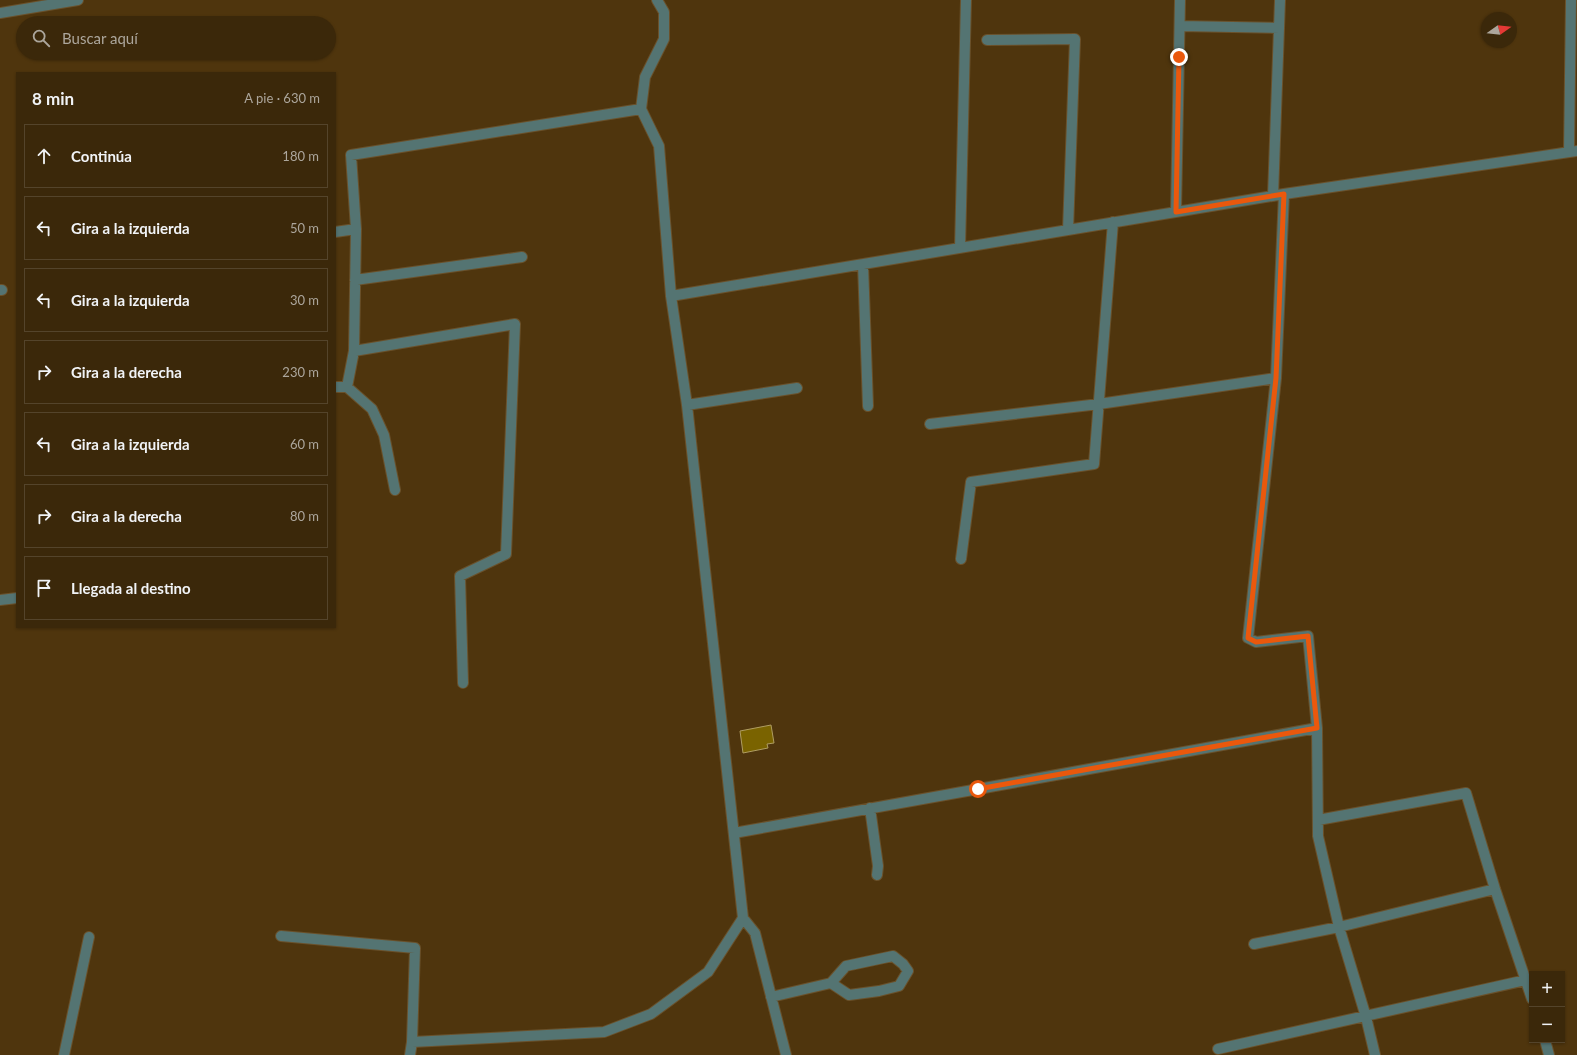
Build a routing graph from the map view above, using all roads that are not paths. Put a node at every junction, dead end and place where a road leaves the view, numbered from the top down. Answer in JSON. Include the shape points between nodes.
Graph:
{"nodes":[{"id":1,"x":78,"y":0,"type":"edge"},
{"id":2,"x":657,"y":0,"type":"edge"},
{"id":3,"x":966,"y":0,"type":"edge"},
{"id":4,"x":1180,"y":0,"type":"edge"},
{"id":5,"x":1280,"y":0,"type":"edge"},
{"id":6,"x":1571,"y":0,"type":"edge"},
{"id":7,"x":0,"y":13,"type":"edge"},
{"id":8,"x":1180,"y":26,"type":"junction"},
{"id":9,"x":1279,"y":28,"type":"junction"},
{"id":10,"x":987,"y":40,"type":"dead end"},
{"id":11,"x":641,"y":109,"type":"junction"},
{"id":12,"x":1573,"y":152,"type":"edge"},
{"id":13,"x":1284,"y":194,"type":"junction"},
{"id":14,"x":1273,"y":196,"type":"junction"},
{"id":15,"x":1176,"y":212,"type":"junction"},
{"id":16,"x":1114,"y":222,"type":"junction"},
{"id":17,"x":356,"y":229,"type":"junction"},
{"id":18,"x":1068,"y":230,"type":"junction"},
{"id":19,"x":336,"y":232,"type":"edge"},
{"id":20,"x":960,"y":248,"type":"junction"},
{"id":21,"x":522,"y":257,"type":"dead end"},
{"id":22,"x":863,"y":264,"type":"junction"},
{"id":23,"x":355,"y":280,"type":"junction"},
{"id":24,"x":671,"y":296,"type":"junction"},
{"id":25,"x":354,"y":351,"type":"junction"},
{"id":26,"x":1276,"y":378,"type":"junction"},
{"id":27,"x":336,"y":387,"type":"edge"},
{"id":28,"x":347,"y":387,"type":"junction"},
{"id":29,"x":798,"y":388,"type":"dead end"},
{"id":30,"x":1099,"y":404,"type":"junction"},
{"id":31,"x":687,"y":406,"type":"junction"},
{"id":32,"x":868,"y":406,"type":"dead end"},
{"id":33,"x":930,"y":424,"type":"dead end"},
{"id":34,"x":395,"y":490,"type":"dead end"},
{"id":35,"x":961,"y":560,"type":"dead end"},
{"id":36,"x":16,"y":598,"type":"edge"},
{"id":37,"x":0,"y":600,"type":"edge"},
{"id":38,"x":464,"y":683,"type":"dead end"},
{"id":39,"x":1317,"y":728,"type":"junction"},
{"id":40,"x":870,"y":808,"type":"junction"},
{"id":41,"x":1318,"y":820,"type":"junction"},
{"id":42,"x":734,"y":833,"type":"junction"},
{"id":43,"x":877,"y":874,"type":"dead end"},
{"id":44,"x":1495,"y":889,"type":"junction"},
{"id":45,"x":743,"y":918,"type":"junction"},
{"id":46,"x":1339,"y":927,"type":"junction"},
{"id":47,"x":281,"y":936,"type":"dead end"},
{"id":48,"x":89,"y":937,"type":"dead end"},
{"id":49,"x":1254,"y":944,"type":"dead end"},
{"id":50,"x":1526,"y":980,"type":"junction"},
{"id":51,"x":831,"y":983,"type":"junction"},
{"id":52,"x":1529,"y":990,"type":"edge"},
{"id":53,"x":771,"y":997,"type":"junction"},
{"id":54,"x":1366,"y":1017,"type":"junction"},
{"id":55,"x":412,"y":1042,"type":"junction"},
{"id":56,"x":1545,"y":1043,"type":"edge"},
{"id":57,"x":1218,"y":1049,"type":"dead end"},
{"id":58,"x":64,"y":1055,"type":"edge"},
{"id":59,"x":410,"y":1055,"type":"edge"},
{"id":60,"x":786,"y":1055,"type":"edge"},
{"id":61,"x":1375,"y":1055,"type":"edge"},
{"id":62,"x":1549,"y":1055,"type":"edge"}],
"edges":[{"from":1,"to":7,"type":"street"},
{"from":2,"to":11,"type":"street","via":[[664,12],[664,39],[645,77]]},
{"from":3,"to":20,"type":"street"},
{"from":4,"to":8,"type":"street"},
{"from":5,"to":9,"type":"street"},
{"from":6,"to":12,"type":"street"},
{"from":8,"to":9,"type":"street"},
{"from":8,"to":15,"type":"street"},
{"from":9,"to":14,"type":"street"},
{"from":10,"to":18,"type":"street","via":[[1075,39]]},
{"from":11,"to":17,"type":"street","via":[[351,155]]},
{"from":11,"to":24,"type":"street","via":[[659,146]]},
{"from":12,"to":13,"type":"street"},
{"from":13,"to":14,"type":"street"},
{"from":13,"to":26,"type":"street"},
{"from":14,"to":15,"type":"street"},
{"from":15,"to":16,"type":"street"},
{"from":16,"to":18,"type":"street"},
{"from":16,"to":30,"type":"street"},
{"from":17,"to":19,"type":"street"},
{"from":17,"to":23,"type":"street"},
{"from":18,"to":20,"type":"street"},
{"from":20,"to":22,"type":"street"},
{"from":21,"to":23,"type":"street"},
{"from":22,"to":24,"type":"street"},
{"from":22,"to":32,"type":"street"},
{"from":23,"to":25,"type":"street"},
{"from":24,"to":31,"type":"street"},
{"from":25,"to":28,"type":"street"},
{"from":25,"to":38,"type":"street","via":[[515,324],[506,554],[460,576]]},
{"from":26,"to":30,"type":"street"},
{"from":26,"to":39,"type":"street","via":[[1248,638],[1256,642],[1308,636]]},
{"from":27,"to":28,"type":"street"},
{"from":28,"to":34,"type":"street","via":[[372,409],[384,436]]},
{"from":29,"to":31,"type":"street"},
{"from":30,"to":33,"type":"street"},
{"from":30,"to":35,"type":"street","via":[[1094,464],[971,482]]},
{"from":31,"to":42,"type":"street"},
{"from":36,"to":37,"type":"street"},
{"from":39,"to":40,"type":"street"},
{"from":39,"to":41,"type":"street"},
{"from":40,"to":42,"type":"street"},
{"from":40,"to":43,"type":"street"},
{"from":41,"to":44,"type":"street","via":[[1466,793]]},
{"from":41,"to":46,"type":"street","via":[[1318,836]]},
{"from":42,"to":45,"type":"street"},
{"from":44,"to":46,"type":"street"},
{"from":44,"to":50,"type":"street"},
{"from":45,"to":53,"type":"street","via":[[755,933]]},
{"from":45,"to":55,"type":"street","via":[[708,972],[651,1014],[604,1032]]},
{"from":46,"to":49,"type":"street"},
{"from":46,"to":54,"type":"street"},
{"from":47,"to":55,"type":"street","via":[[415,948]]},
{"from":48,"to":58,"type":"street"},
{"from":50,"to":52,"type":"street"},
{"from":50,"to":54,"type":"street"},
{"from":51,"to":51,"type":"street","via":[[849,995],[879,991],[899,986],[908,971],[893,956],[846,966]]},
{"from":51,"to":53,"type":"street"},
{"from":53,"to":60,"type":"street"},
{"from":54,"to":57,"type":"street"},
{"from":54,"to":61,"type":"street"},
{"from":55,"to":59,"type":"street"},
{"from":56,"to":62,"type":"street"}]}
